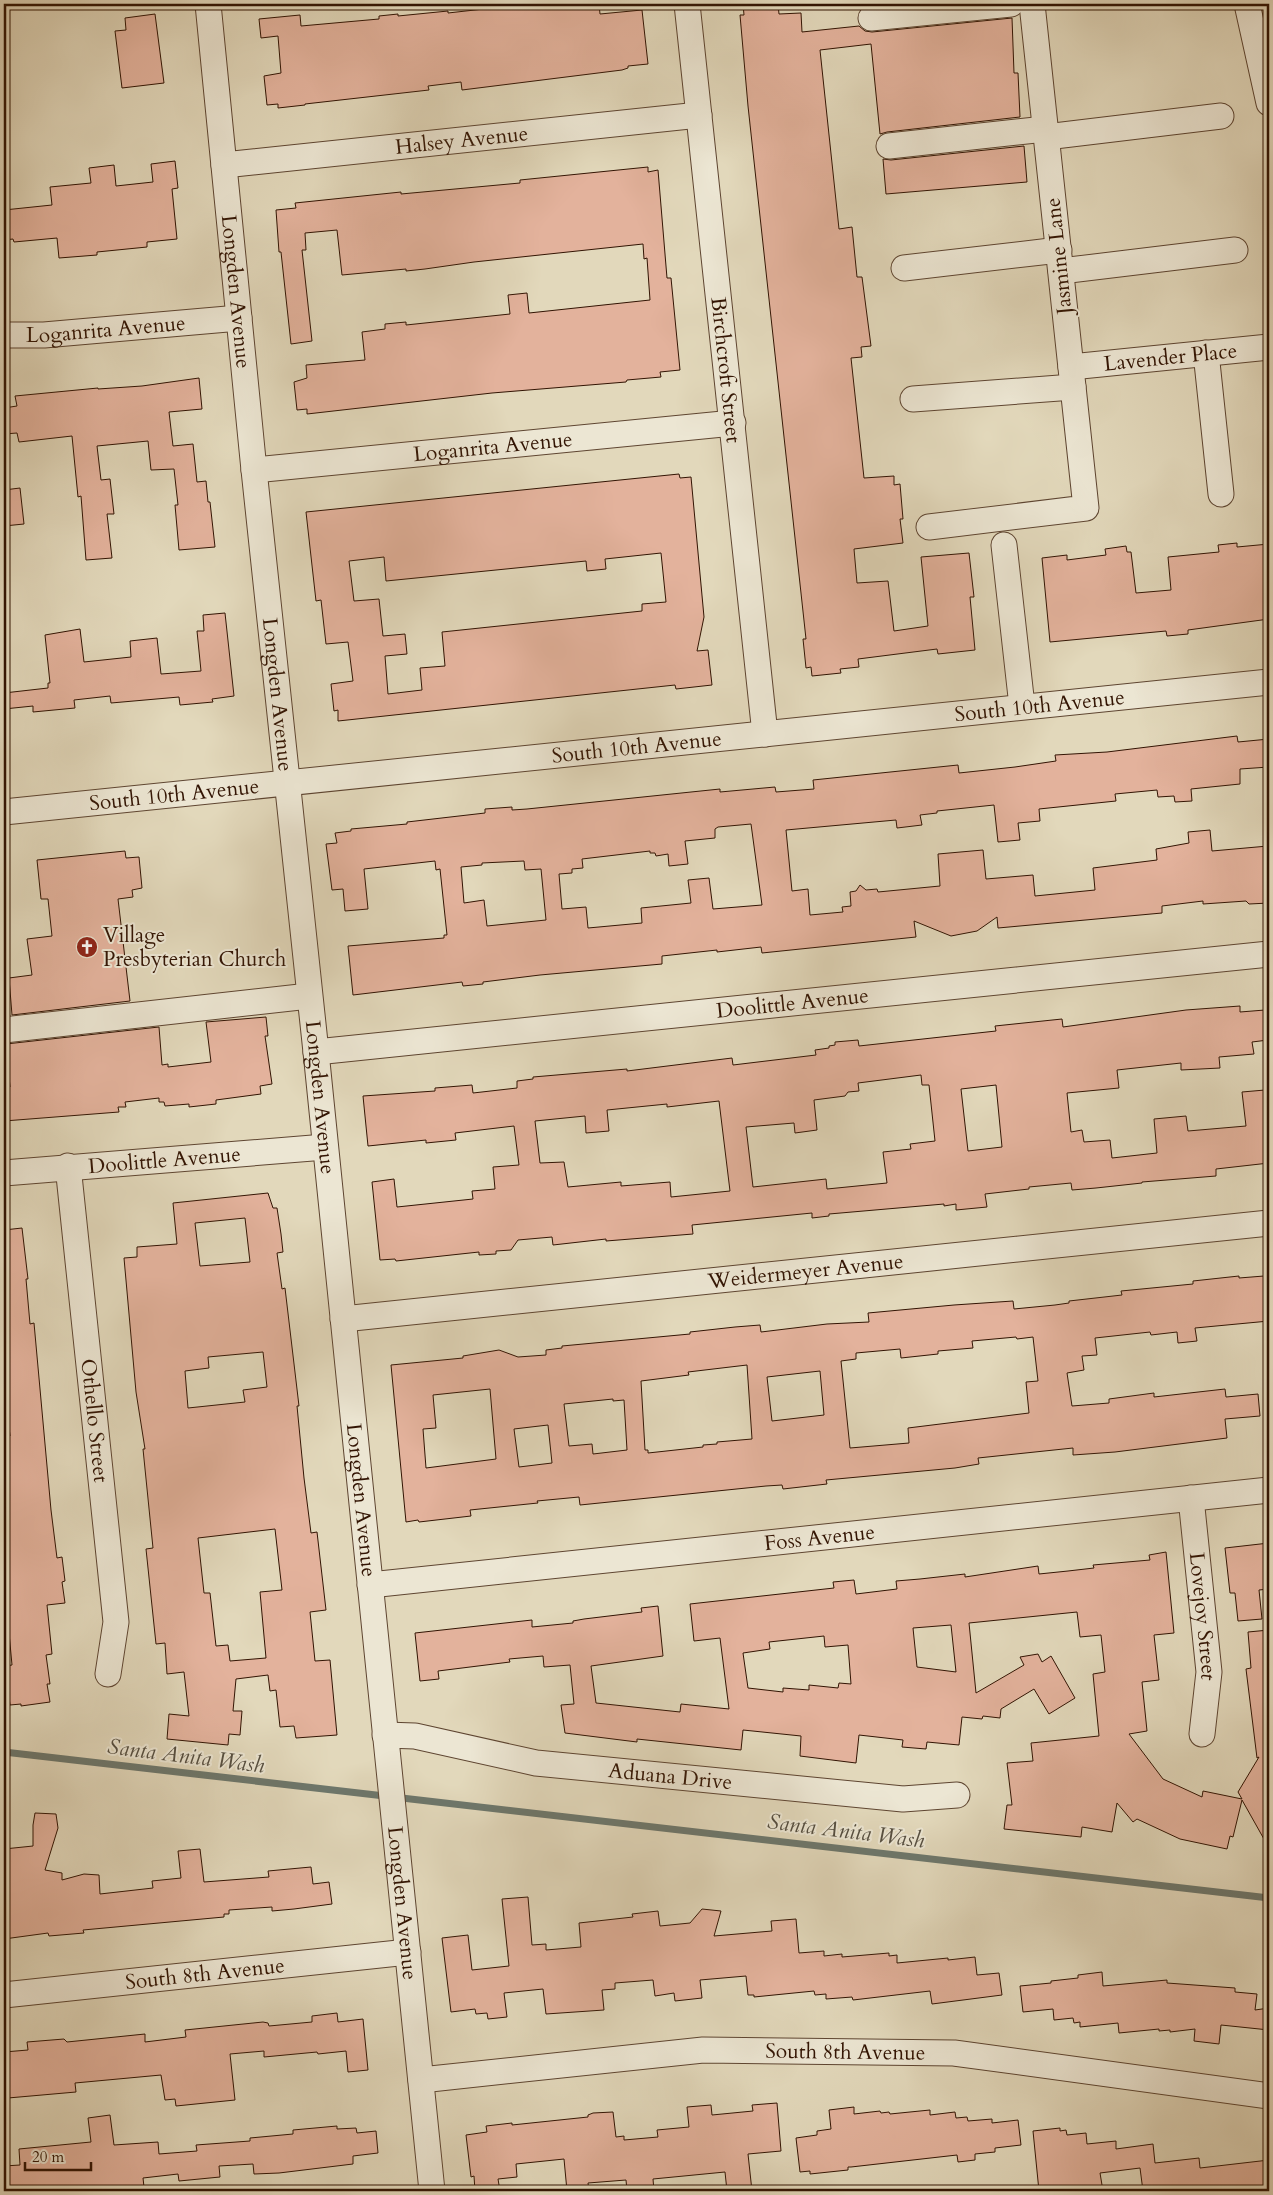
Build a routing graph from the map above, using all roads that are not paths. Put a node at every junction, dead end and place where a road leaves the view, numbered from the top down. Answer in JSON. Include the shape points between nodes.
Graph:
{"nodes":[{"id":1,"x":208,"y":4,"type":"edge"},
{"id":2,"x":687,"y":4,"type":"edge"},
{"id":3,"x":1011,"y":4,"type":"edge"},
{"id":4,"x":1032,"y":4,"type":"edge"},
{"id":5,"x":1247,"y":4,"type":"edge"},
{"id":6,"x":871,"y":18,"type":"dead end"},
{"id":7,"x":1269,"y":103,"type":"edge"},
{"id":8,"x":698,"y":115,"type":"junction"},
{"id":9,"x":1221,"y":116,"type":"dead end"},
{"id":10,"x":1046,"y":133,"type":"junction"},
{"id":11,"x":889,"y":146,"type":"dead end"},
{"id":12,"x":224,"y":165,"type":"junction"},
{"id":13,"x":1235,"y":250,"type":"dead end"},
{"id":14,"x":1060,"y":260,"type":"junction"},
{"id":15,"x":904,"y":268,"type":"dead end"},
{"id":16,"x":239,"y":318,"type":"junction"},
{"id":17,"x":4,"y":335,"type":"edge"},
{"id":18,"x":1269,"y":347,"type":"edge"},
{"id":19,"x":1206,"y":353,"type":"junction"},
{"id":20,"x":1072,"y":377,"type":"junction"},
{"id":21,"x":913,"y":399,"type":"dead end"},
{"id":22,"x":733,"y":423,"type":"junction"},
{"id":23,"x":254,"y":470,"type":"junction"},
{"id":24,"x":1221,"y":494,"type":"dead end"},
{"id":25,"x":929,"y":527,"type":"dead end"},
{"id":26,"x":1004,"y":545,"type":"dead end"},
{"id":27,"x":1269,"y":682,"type":"edge"},
{"id":28,"x":1022,"y":706,"type":"junction"},
{"id":29,"x":765,"y":734,"type":"junction"},
{"id":30,"x":286,"y":784,"type":"junction"},
{"id":31,"x":4,"y":812,"type":"edge"},
{"id":32,"x":1269,"y":954,"type":"edge"},
{"id":33,"x":309,"y":996,"type":"junction"},
{"id":34,"x":4,"y":1030,"type":"edge"},
{"id":35,"x":316,"y":1052,"type":"junction"},
{"id":36,"x":325,"y":1146,"type":"junction"},
{"id":37,"x":68,"y":1166,"type":"junction"},
{"id":38,"x":4,"y":1173,"type":"edge"},
{"id":39,"x":1269,"y":1223,"type":"edge"},
{"id":40,"x":342,"y":1319,"type":"junction"},
{"id":41,"x":1269,"y":1490,"type":"edge"},
{"id":42,"x":1191,"y":1498,"type":"junction"},
{"id":43,"x":370,"y":1585,"type":"junction"},
{"id":44,"x":108,"y":1674,"type":"dead end"},
{"id":45,"x":1202,"y":1734,"type":"dead end"},
{"id":46,"x":385,"y":1735,"type":"junction"},
{"id":47,"x":957,"y":1795,"type":"dead end"},
{"id":48,"x":408,"y":1952,"type":"junction"},
{"id":49,"x":4,"y":1995,"type":"edge"},
{"id":50,"x":421,"y":2080,"type":"junction"},
{"id":51,"x":1269,"y":2096,"type":"edge"},
{"id":52,"x":432,"y":2191,"type":"edge"}],
"edges":[{"from":1,"to":12,"type":"street","name":"Longden Avenue"},
{"from":2,"to":8,"type":"street","name":"Birchcroft Street"},
{"from":3,"to":6,"type":"street"},
{"from":4,"to":10,"type":"street","name":"Jasmine Lane"},
{"from":5,"to":7,"type":"street"},
{"from":8,"to":12,"type":"street","name":"Halsey Avenue"},
{"from":8,"to":22,"type":"street","name":"Birchcroft Street"},
{"from":9,"to":10,"type":"street"},
{"from":10,"to":11,"type":"street"},
{"from":10,"to":14,"type":"street","name":"Jasmine Lane"},
{"from":12,"to":16,"type":"street","name":"Longden Avenue"},
{"from":13,"to":14,"type":"street"},
{"from":14,"to":15,"type":"street"},
{"from":14,"to":20,"type":"street","name":"Jasmine Lane"},
{"from":16,"to":17,"type":"street","name":"Loganrita Avenue","via":[[44,335]]},
{"from":16,"to":23,"type":"street","name":"Longden Avenue"},
{"from":18,"to":19,"type":"street","name":"Lavender Place"},
{"from":19,"to":20,"type":"street","name":"Lavender Place"},
{"from":19,"to":24,"type":"street"},
{"from":20,"to":21,"type":"street","name":"Lavender Place"},
{"from":20,"to":25,"type":"street","name":"Jasmine Lane","via":[[1086,508]]},
{"from":22,"to":23,"type":"street","name":"Loganrita Avenue"},
{"from":22,"to":29,"type":"street","name":"Birchcroft Street"},
{"from":23,"to":30,"type":"street","name":"Longden Avenue"},
{"from":26,"to":28,"type":"street"},
{"from":27,"to":28,"type":"street","name":"South 10th Avenue"},
{"from":28,"to":29,"type":"street","name":"South 10th Avenue"},
{"from":29,"to":30,"type":"street","name":"South 10th Avenue"},
{"from":30,"to":31,"type":"street","name":"South 10th Avenue"},
{"from":30,"to":33,"type":"street","name":"Longden Avenue"},
{"from":32,"to":35,"type":"street","name":"Doolittle Avenue"},
{"from":33,"to":34,"type":"street"},
{"from":33,"to":35,"type":"street","name":"Longden Avenue"},
{"from":35,"to":36,"type":"street","name":"Longden Avenue"},
{"from":36,"to":37,"type":"street","name":"Doolittle Avenue"},
{"from":36,"to":40,"type":"street","name":"Longden Avenue"},
{"from":37,"to":38,"type":"street","name":"Doolittle Avenue"},
{"from":37,"to":44,"type":"street","name":"Othello Street","via":[[116,1622]]},
{"from":39,"to":40,"type":"street","name":"Weidermeyer Avenue"},
{"from":40,"to":43,"type":"street","name":"Longden Avenue"},
{"from":41,"to":42,"type":"street","name":"Foss Avenue"},
{"from":42,"to":43,"type":"street","name":"Foss Avenue"},
{"from":42,"to":45,"type":"street","name":"Lovejoy Street","via":[[1209,1672]]},
{"from":43,"to":46,"type":"street","name":"Longden Avenue"},
{"from":46,"to":47,"type":"street","name":"Aduana Drive","via":[[415,1736],[536,1763],[903,1799]]},
{"from":46,"to":48,"type":"street","name":"Longden Avenue"},
{"from":48,"to":49,"type":"street","name":"South 8th Avenue"},
{"from":48,"to":50,"type":"street","name":"Longden Avenue"},
{"from":50,"to":51,"type":"street","name":"South 8th Avenue","via":[[703,2050],[954,2053]]},
{"from":50,"to":52,"type":"street","name":"Longden Avenue"}]}
